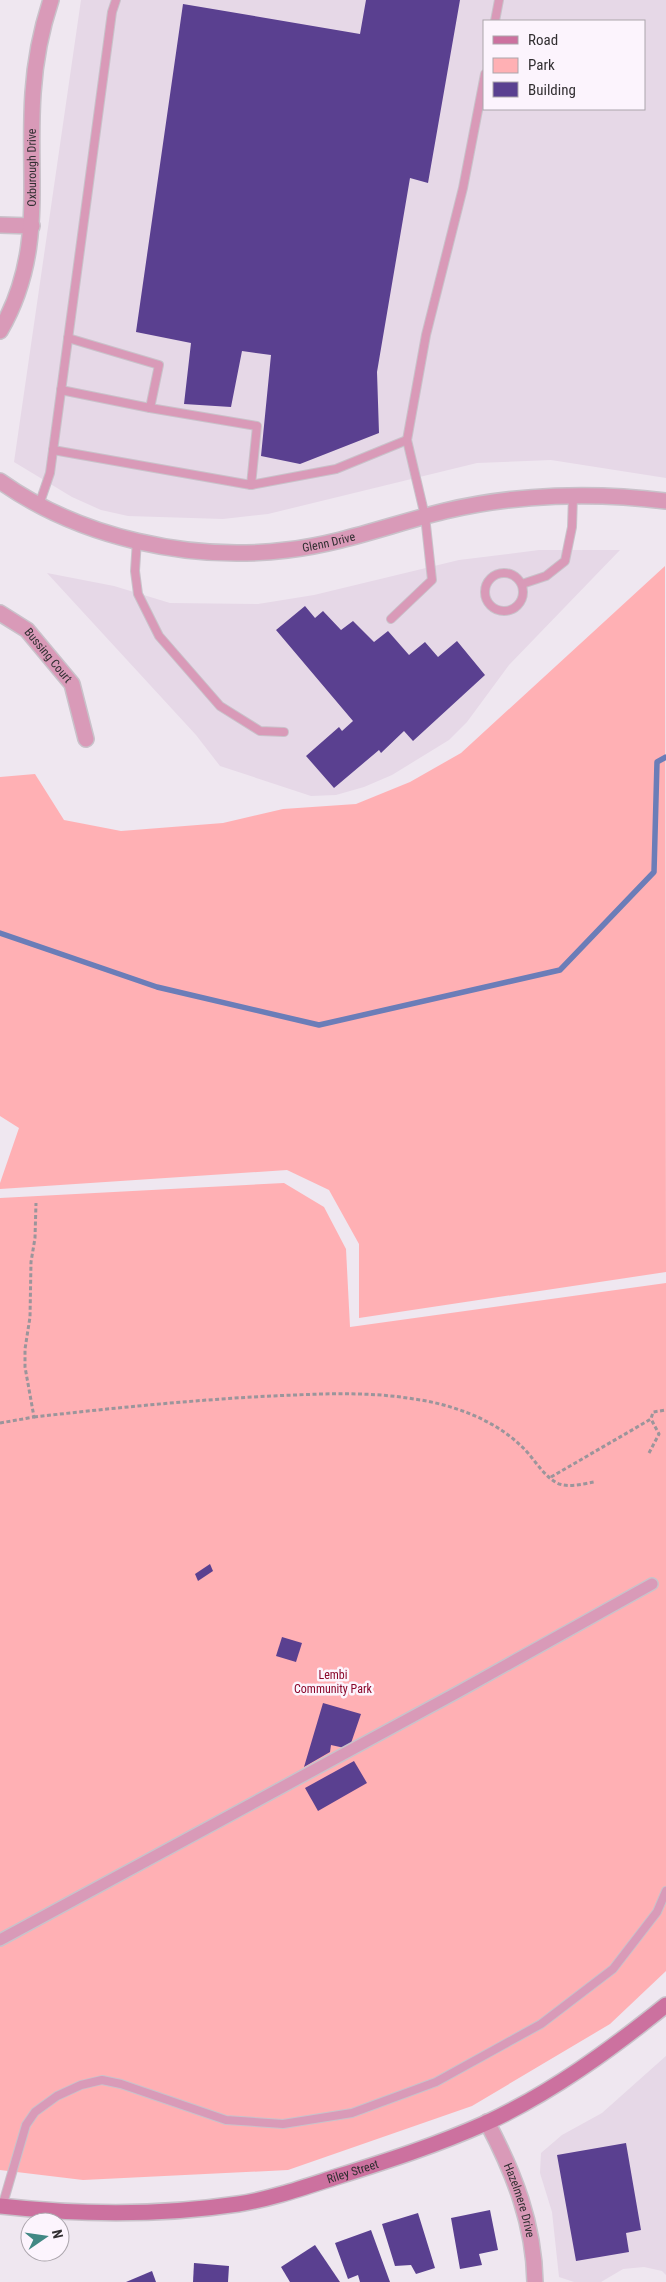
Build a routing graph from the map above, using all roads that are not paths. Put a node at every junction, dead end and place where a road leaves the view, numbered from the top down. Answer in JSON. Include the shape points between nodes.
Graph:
{"nodes":[{"id":1,"x":51,"y":0,"type":"edge"},
{"id":2,"x":116,"y":0,"type":"edge"},
{"id":3,"x":499,"y":0,"type":"edge"},
{"id":4,"x":495,"y":20,"type":"edge"},
{"id":5,"x":483,"y":84,"type":"edge"},
{"id":6,"x":0,"y":225,"type":"edge"},
{"id":7,"x":32,"y":226,"type":"junction"},
{"id":8,"x":0,"y":331,"type":"edge"},
{"id":9,"x":68,"y":338,"type":"junction"},
{"id":10,"x":61,"y":390,"type":"junction"},
{"id":11,"x":150,"y":408,"type":"junction"},
{"id":12,"x":407,"y":440,"type":"junction"},
{"id":13,"x":53,"y":450,"type":"junction"},
{"id":14,"x":0,"y":481,"type":"edge"},
{"id":15,"x":251,"y":485,"type":"junction"},
{"id":16,"x":573,"y":496,"type":"junction"},
{"id":17,"x":666,"y":502,"type":"edge"},
{"id":18,"x":39,"y":505,"type":"junction"},
{"id":19,"x":426,"y":516,"type":"junction"},
{"id":20,"x":137,"y":540,"type":"junction"},
{"id":21,"x":522,"y":584,"type":"junction"},
{"id":22,"x":0,"y":614,"type":"edge"},
{"id":23,"x":391,"y":619,"type":"dead end"},
{"id":24,"x":284,"y":732,"type":"dead end"},
{"id":25,"x":86,"y":739,"type":"dead end"},
{"id":26,"x":652,"y":1584,"type":"dead end"},
{"id":27,"x":666,"y":1891,"type":"edge"},
{"id":28,"x":0,"y":1940,"type":"edge"},
{"id":29,"x":666,"y":2005,"type":"edge"},
{"id":30,"x":487,"y":2122,"type":"junction"},
{"id":31,"x":1,"y":2206,"type":"edge"},
{"id":32,"x":535,"y":2282,"type":"edge"}],
"edges":[{"from":1,"to":7,"type":"street","name":"Oxburough Drive","via":[[38,49],[33,94]]},
{"from":2,"to":9,"type":"lane"},
{"from":3,"to":4,"type":"lane"},
{"from":5,"to":12,"type":"lane","via":[[463,188],[426,335]]},
{"from":6,"to":7,"type":"street"},
{"from":7,"to":8,"type":"street","name":"Oxburough Drive","via":[[21,288]]},
{"from":9,"to":10,"type":"lane"},
{"from":9,"to":11,"type":"lane","via":[[159,365]]},
{"from":10,"to":11,"type":"lane"},
{"from":10,"to":13,"type":"lane"},
{"from":11,"to":15,"type":"lane","via":[[257,426]]},
{"from":12,"to":15,"type":"lane","via":[[336,469]]},
{"from":12,"to":19,"type":"lane"},
{"from":13,"to":15,"type":"lane"},
{"from":13,"to":18,"type":"lane","via":[[50,473]]},
{"from":14,"to":18,"type":"street","name":"Glenn Drive"},
{"from":16,"to":17,"type":"street","name":"Glenn Drive"},
{"from":16,"to":19,"type":"street","name":"Glenn Drive","via":[[469,506]]},
{"from":16,"to":21,"type":"lane","via":[[572,527],[565,561],[546,576]]},
{"from":18,"to":20,"type":"street","name":"Glenn Drive","via":[[96,529]]},
{"from":19,"to":20,"type":"street","name":"Glenn Drive","via":[[320,545],[286,550],[246,553],[197,550]]},
{"from":19,"to":23,"type":"lane","via":[[432,580]]},
{"from":20,"to":24,"type":"lane","via":[[135,571],[138,594],[159,636],[220,706],[260,731]]},
{"from":21,"to":21,"type":"lane","via":[[508,573],[496,575],[485,589],[487,602],[497,610],[510,611],[523,597]]},
{"from":22,"to":25,"type":"street","name":"Bussing Court","via":[[27,630],[72,684]]},
{"from":26,"to":28,"type":"street"},
{"from":27,"to":31,"type":"lane","via":[[657,1912],[613,1969],[541,2024],[436,2082],[352,2114],[283,2124],[226,2120],[102,2080],[57,2096],[35,2112],[26,2124]]},
{"from":29,"to":30,"type":"main road","name":"Riley Street","via":[[575,2072]]},
{"from":30,"to":31,"type":"main road","name":"Riley Street","via":[[381,2164],[240,2204],[104,2214]]},
{"from":30,"to":32,"type":"street","name":"Hazelmere Drive","via":[[526,2211]]}]}
